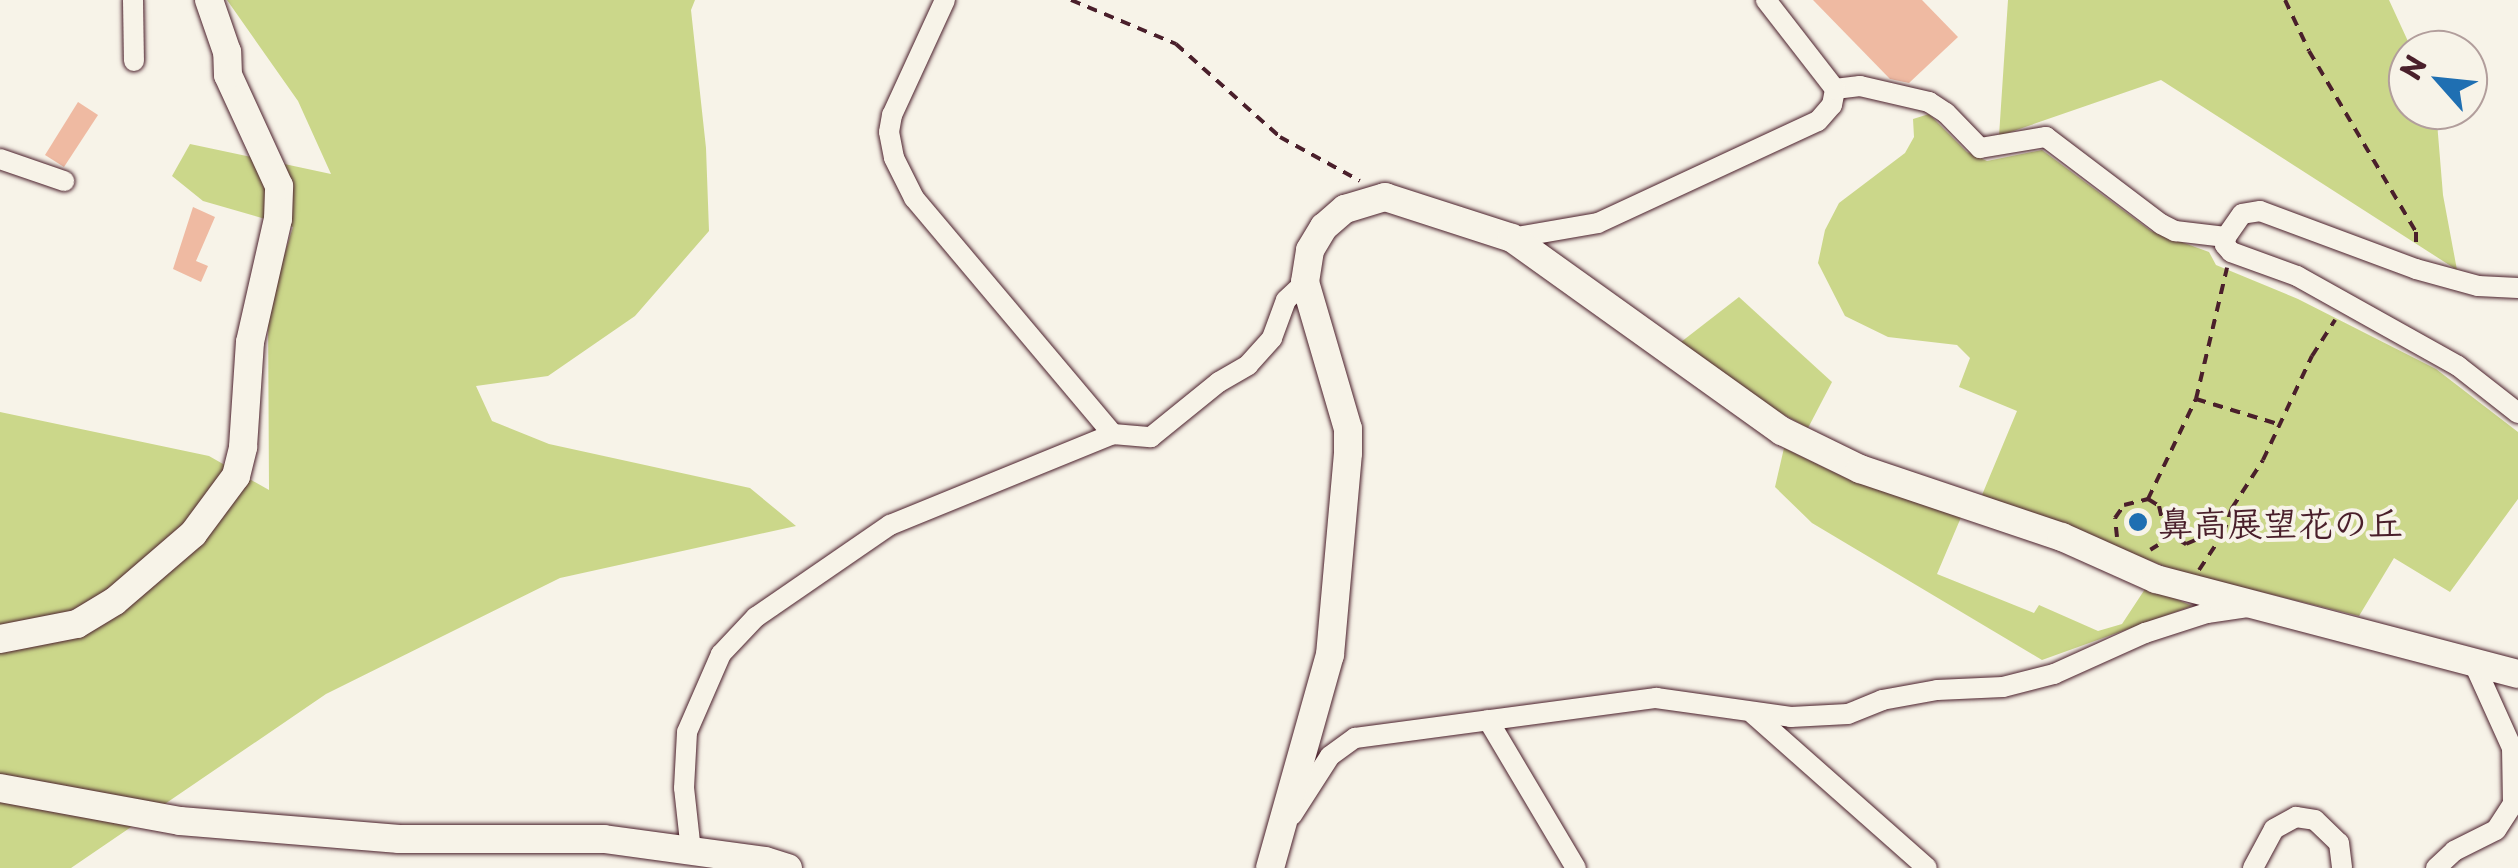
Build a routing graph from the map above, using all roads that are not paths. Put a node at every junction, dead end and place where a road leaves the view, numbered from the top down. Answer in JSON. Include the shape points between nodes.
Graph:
{"nodes":[{"id":1,"x":133,"y":0,"type":"edge"},
{"id":2,"x":209,"y":0,"type":"edge"},
{"id":3,"x":946,"y":0,"type":"edge"},
{"id":4,"x":1766,"y":0,"type":"edge"},
{"id":5,"x":134,"y":62,"type":"dead end"},
{"id":6,"x":1836,"y":89,"type":"junction"},
{"id":7,"x":0,"y":159,"type":"edge"},
{"id":8,"x":64,"y":181,"type":"dead end"},
{"id":9,"x":2226,"y":237,"type":"junction"},
{"id":10,"x":1512,"y":238,"type":"junction"},
{"id":11,"x":1305,"y":282,"type":"junction"},
{"id":12,"x":2518,"y":288,"type":"edge"},
{"id":13,"x":2518,"y":413,"type":"edge"},
{"id":14,"x":1112,"y":434,"type":"junction"},
{"id":15,"x":2254,"y":606,"type":"junction"},
{"id":16,"x":0,"y":640,"type":"edge"},
{"id":17,"x":2474,"y":664,"type":"junction"},
{"id":18,"x":2518,"y":674,"type":"edge"},
{"id":19,"x":1753,"y":714,"type":"junction"},
{"id":20,"x":1488,"y":720,"type":"junction"},
{"id":21,"x":0,"y":788,"type":"edge"},
{"id":22,"x":1280,"y":832,"type":"junction"},
{"id":23,"x":691,"y":851,"type":"junction"},
{"id":24,"x":788,"y":868,"type":"edge"},
{"id":25,"x":1270,"y":868,"type":"edge"},
{"id":26,"x":1576,"y":868,"type":"edge"},
{"id":27,"x":1927,"y":868,"type":"edge"},
{"id":28,"x":2253,"y":868,"type":"edge"},
{"id":29,"x":2342,"y":868,"type":"edge"},
{"id":30,"x":2436,"y":868,"type":"edge"}],
"edges":[{"from":1,"to":5,"type":"street"},
{"from":2,"to":16,"type":"street","via":[[228,75],[278,186],[278,219],[250,342],[236,476],[193,534],[115,601],[76,624]]},
{"from":3,"to":14,"type":"street","via":[[892,114],[894,158],[914,198]]},
{"from":4,"to":6,"type":"street"},
{"from":6,"to":9,"type":"street","via":[[1860,86],[1929,102],[1980,148],[2046,138],[2161,224]]},
{"from":6,"to":10,"type":"street","via":[[1832,105],[1808,128],[1598,223]]},
{"from":7,"to":8,"type":"street"},
{"from":9,"to":12,"type":"street","via":[[2242,214],[2260,212],[2416,269],[2478,286]]},
{"from":9,"to":13,"type":"street","via":[[2231,252],[2313,285],[2458,366]]},
{"from":10,"to":11,"type":"street","via":[[1386,197],[1345,209],[1324,227],[1310,250]]},
{"from":10,"to":15,"type":"street","via":[[1782,432],[1860,469]]},
{"from":11,"to":14,"type":"street","via":[[1286,300],[1272,338],[1248,365],[1151,436]]},
{"from":11,"to":22,"type":"street","via":[[1348,429],[1348,453],[1330,655]]},
{"from":14,"to":23,"type":"street","via":[[890,525],[756,617],[722,654],[687,732]]},
{"from":15,"to":17,"type":"street"},
{"from":15,"to":19,"type":"street","via":[[2145,633],[2054,674],[2003,687],[1937,690],[1848,714]]},
{"from":17,"to":18,"type":"street"},
{"from":17,"to":30,"type":"street","via":[[2512,748],[2513,804],[2496,830]]},
{"from":19,"to":20,"type":"street","via":[[1656,698]]},
{"from":19,"to":27,"type":"street"},
{"from":20,"to":22,"type":"street","via":[[1355,738],[1330,756]]},
{"from":20,"to":26,"type":"street"},
{"from":21,"to":23,"type":"street","via":[[180,821],[399,839],[604,839]]},
{"from":22,"to":25,"type":"street"},
{"from":23,"to":24,"type":"street"},
{"from":28,"to":29,"type":"street","via":[[2274,829],[2296,818],[2315,820],[2339,842]]}]}
